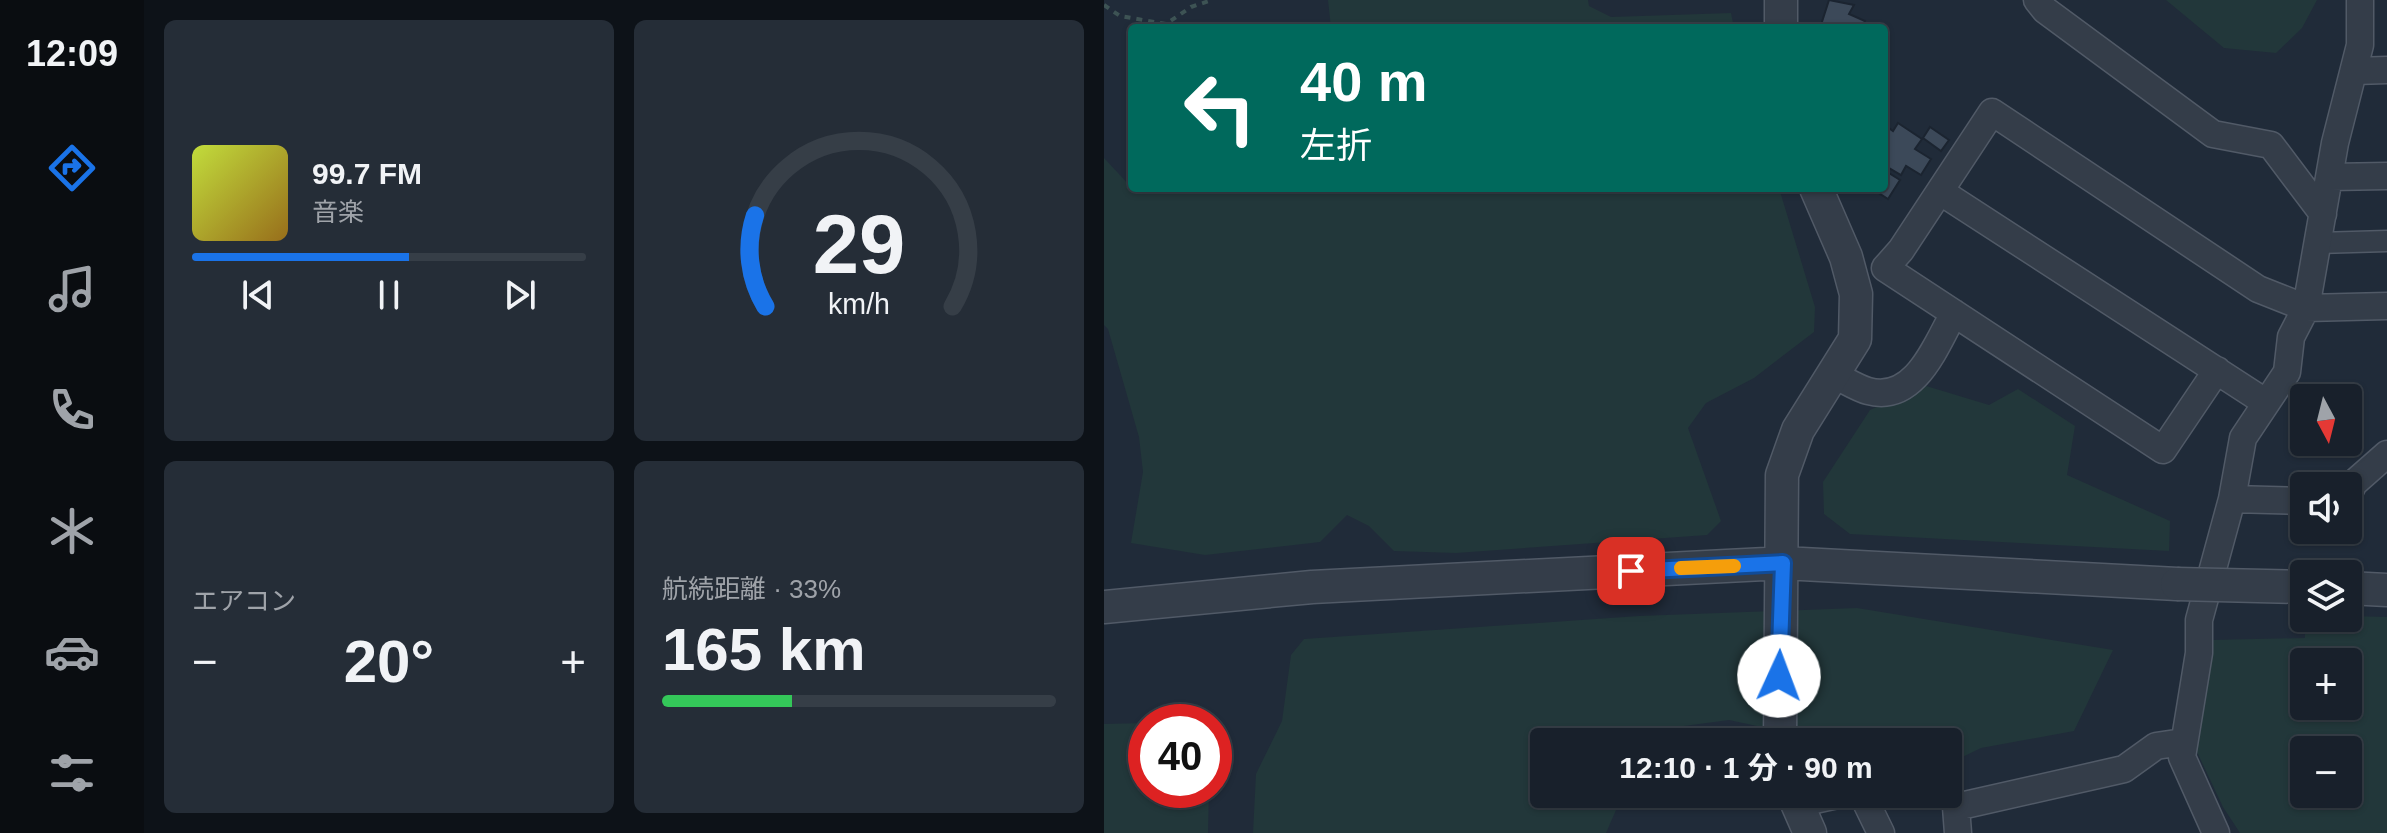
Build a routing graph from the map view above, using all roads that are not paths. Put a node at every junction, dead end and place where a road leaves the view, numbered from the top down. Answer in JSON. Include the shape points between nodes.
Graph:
{"nodes":[{"id":1,"x":1781,"y":0,"type":"edge"},
{"id":2,"x":2037,"y":0,"type":"edge"},
{"id":3,"x":2360,"y":0,"type":"edge"},
{"id":4,"x":1781,"y":24,"type":"edge"},
{"id":5,"x":2387,"y":70,"type":"edge"},
{"id":6,"x":2355,"y":71,"type":"junction"},
{"id":7,"x":2387,"y":176,"type":"edge"},
{"id":8,"x":2330,"y":177,"type":"junction"},
{"id":9,"x":1818,"y":192,"type":"edge"},
{"id":10,"x":1941,"y":192,"type":"junction"},
{"id":11,"x":2323,"y":214,"type":"junction"},
{"id":12,"x":2387,"y":241,"type":"edge"},
{"id":13,"x":2318,"y":243,"type":"junction"},
{"id":14,"x":2387,"y":306,"type":"edge"},
{"id":15,"x":2306,"y":308,"type":"junction"},
{"id":16,"x":1954,"y":313,"type":"junction"},
{"id":17,"x":2217,"y":370,"type":"junction"},
{"id":18,"x":1834,"y":375,"type":"junction"},
{"id":19,"x":2265,"y":402,"type":"junction"},
{"id":20,"x":2387,"y":454,"type":"edge"},
{"id":21,"x":2362,"y":476,"type":"edge"},
{"id":22,"x":2232,"y":499,"type":"junction"},
{"id":23,"x":2290,"y":501,"type":"edge"},
{"id":24,"x":1783,"y":563,"type":"junction"},
{"id":25,"x":2290,"y":587,"type":"edge"},
{"id":26,"x":2362,"y":589,"type":"edge"},
{"id":27,"x":2387,"y":590,"type":"edge"},
{"id":28,"x":1104,"y":607,"type":"edge"},
{"id":29,"x":1780,"y":728,"type":"edge"},
{"id":30,"x":2183,"y":742,"type":"junction"},
{"id":31,"x":1799,"y":808,"type":"edge"},
{"id":32,"x":1869,"y":808,"type":"edge"},
{"id":33,"x":1810,"y":833,"type":"edge"},
{"id":34,"x":1881,"y":833,"type":"edge"},
{"id":35,"x":1958,"y":833,"type":"edge"},
{"id":36,"x":2216,"y":833,"type":"edge"}],
"edges":[{"from":1,"to":4,"type":"street"},
{"from":2,"to":11,"type":"street","via":[[2213,134],[2271,145]]},
{"from":3,"to":6,"type":"street"},
{"from":5,"to":6,"type":"street"},
{"from":6,"to":8,"type":"street"},
{"from":7,"to":8,"type":"street"},
{"from":8,"to":11,"type":"street"},
{"from":9,"to":18,"type":"street","via":[[1856,294],[1855,339]]},
{"from":10,"to":15,"type":"street","via":[[1992,112],[2258,289]]},
{"from":10,"to":16,"type":"street","via":[[1885,268]]},
{"from":10,"to":17,"type":"street"},
{"from":11,"to":13,"type":"street"},
{"from":12,"to":13,"type":"street"},
{"from":13,"to":15,"type":"street"},
{"from":14,"to":15,"type":"street"},
{"from":15,"to":19,"type":"street","via":[[2291,337],[2287,372]]},
{"from":16,"to":17,"type":"street","via":[[2163,450]]},
{"from":16,"to":18,"type":"street","via":[[1916,379],[1896,390],[1870,392]]},
{"from":17,"to":19,"type":"street"},
{"from":18,"to":24,"type":"street","via":[[1798,430],[1782,475]]},
{"from":19,"to":22,"type":"street","via":[[2243,438]]},
{"from":20,"to":21,"type":"street"},
{"from":22,"to":23,"type":"street"},
{"from":22,"to":30,"type":"street","via":[[2199,620],[2199,653]]},
{"from":24,"to":25,"type":"street","bridge":true},
{"from":24,"to":28,"type":"street","via":[[1312,587]]},
{"from":24,"to":29,"type":"street"},
{"from":26,"to":27,"type":"street"},
{"from":30,"to":35,"type":"street","via":[[2156,746],[2124,769],[1956,807]]},
{"from":30,"to":36,"type":"street","via":[[2182,757]]},
{"from":31,"to":33,"type":"street"},
{"from":32,"to":34,"type":"street"}]}
